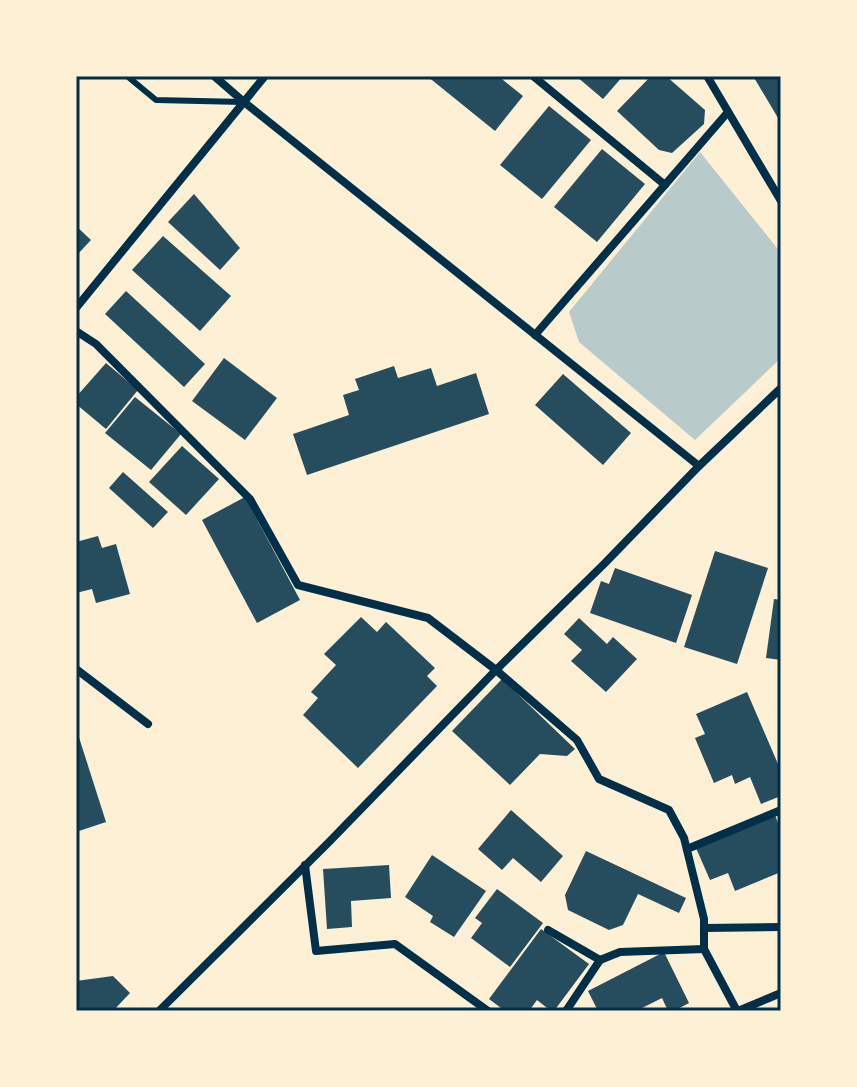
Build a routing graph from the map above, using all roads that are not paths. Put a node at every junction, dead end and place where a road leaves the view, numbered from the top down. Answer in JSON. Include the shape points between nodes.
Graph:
{"nodes":[{"id":1,"x":127,"y":76,"type":"edge"},
{"id":2,"x":214,"y":76,"type":"edge"},
{"id":3,"x":265,"y":76,"type":"edge"},
{"id":4,"x":533,"y":76,"type":"edge"},
{"id":5,"x":707,"y":76,"type":"edge"},
{"id":6,"x":244,"y":102,"type":"junction"},
{"id":7,"x":728,"y":112,"type":"junction"},
{"id":8,"x":665,"y":185,"type":"junction"},
{"id":9,"x":781,"y":201,"type":"edge"},
{"id":10,"x":76,"y":308,"type":"edge"},
{"id":11,"x":76,"y":331,"type":"edge"},
{"id":12,"x":535,"y":335,"type":"junction"},
{"id":13,"x":781,"y":388,"type":"edge"},
{"id":14,"x":699,"y":466,"type":"junction"},
{"id":15,"x":76,"y":669,"type":"edge"},
{"id":16,"x":496,"y":670,"type":"junction"},
{"id":17,"x":148,"y":724,"type":"dead end"},
{"id":18,"x":781,"y":810,"type":"edge"},
{"id":19,"x":687,"y":849,"type":"junction"},
{"id":20,"x":305,"y":865,"type":"junction"},
{"id":21,"x":781,"y":927,"type":"edge"},
{"id":22,"x":704,"y":928,"type":"junction"},
{"id":23,"x":548,"y":930,"type":"dead end"},
{"id":24,"x":704,"y":949,"type":"junction"},
{"id":25,"x":600,"y":960,"type":"junction"},
{"id":26,"x":781,"y":993,"type":"edge"},
{"id":27,"x":159,"y":1011,"type":"edge"},
{"id":28,"x":488,"y":1011,"type":"edge"},
{"id":29,"x":566,"y":1011,"type":"edge"},
{"id":30,"x":737,"y":1011,"type":"edge"}],
"edges":[{"from":1,"to":6,"type":"lane","via":[[156,100]]},
{"from":2,"to":6,"type":"street"},
{"from":3,"to":6,"type":"street"},
{"from":4,"to":8,"type":"street"},
{"from":5,"to":7,"type":"street"},
{"from":6,"to":10,"type":"street"},
{"from":6,"to":12,"type":"street"},
{"from":7,"to":8,"type":"street"},
{"from":7,"to":9,"type":"street"},
{"from":8,"to":12,"type":"street"},
{"from":11,"to":16,"type":"street","via":[[96,344],[250,499],[298,585],[428,618]]},
{"from":12,"to":14,"type":"street"},
{"from":13,"to":14,"type":"street"},
{"from":14,"to":16,"type":"street"},
{"from":15,"to":17,"type":"street"},
{"from":16,"to":19,"type":"street","via":[[577,740],[599,779],[669,810]]},
{"from":16,"to":20,"type":"street"},
{"from":18,"to":19,"type":"street"},
{"from":19,"to":22,"type":"street"},
{"from":20,"to":27,"type":"street"},
{"from":20,"to":28,"type":"street","via":[[316,951],[395,944]]},
{"from":21,"to":22,"type":"street"},
{"from":22,"to":24,"type":"street"},
{"from":23,"to":25,"type":"street"},
{"from":24,"to":25,"type":"street","via":[[620,952]]},
{"from":24,"to":30,"type":"street"},
{"from":25,"to":29,"type":"street"},
{"from":26,"to":30,"type":"street"}]}
